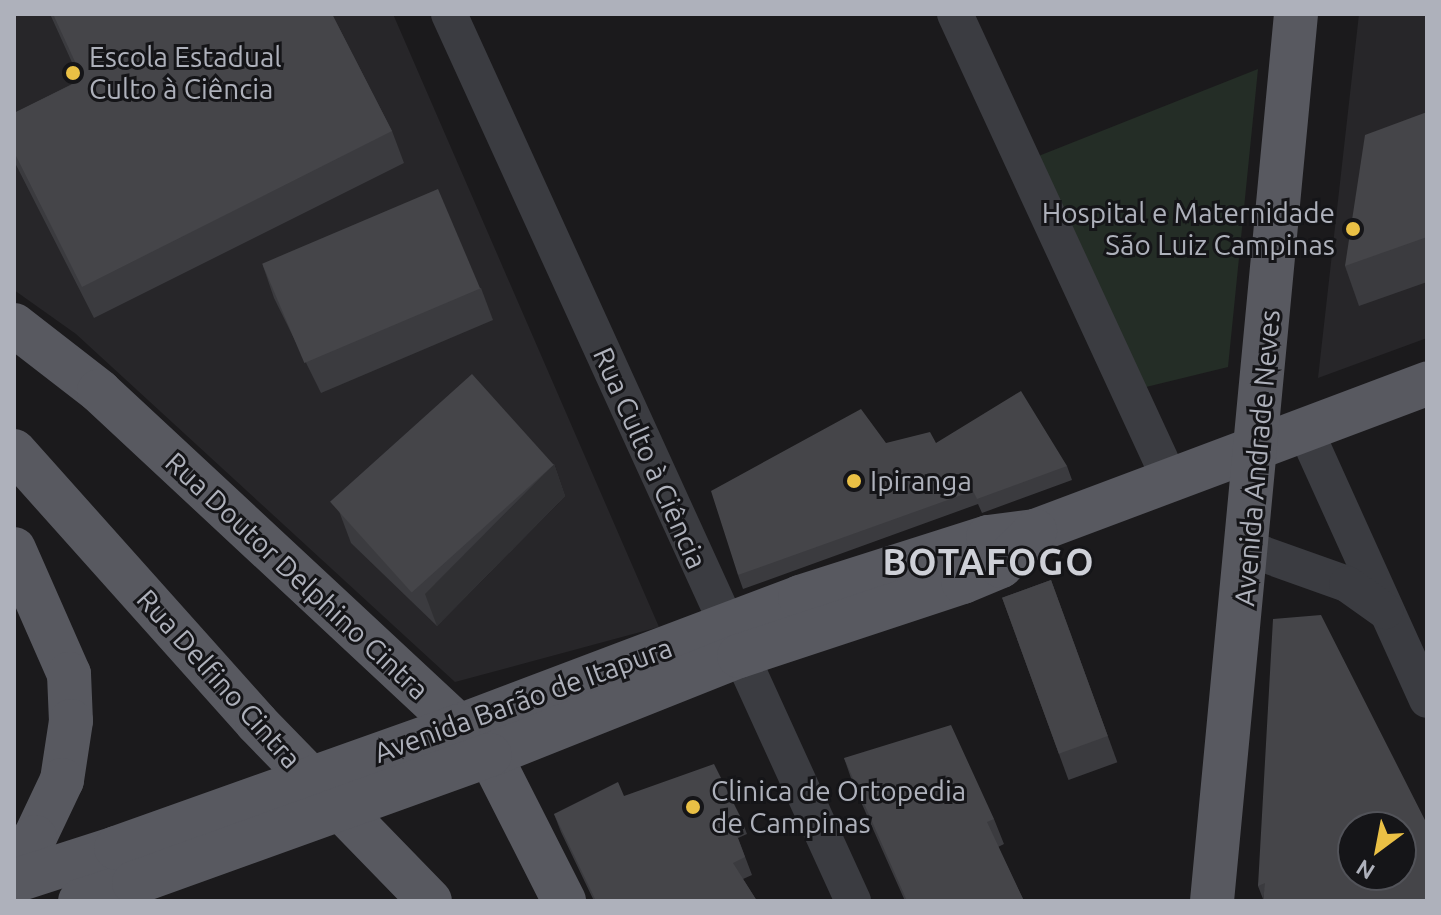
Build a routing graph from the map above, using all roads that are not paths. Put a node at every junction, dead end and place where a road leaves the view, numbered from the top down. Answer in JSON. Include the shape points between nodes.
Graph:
{"nodes":[{"id":1,"x":449,"y":14,"type":"edge"},
{"id":2,"x":955,"y":14,"type":"edge"},
{"id":3,"x":1296,"y":14,"type":"edge"},
{"id":4,"x":14,"y":325,"type":"edge"},
{"id":5,"x":1427,"y":384,"type":"edge"},
{"id":6,"x":1306,"y":432,"type":"junction"},
{"id":7,"x":1258,"y":450,"type":"junction"},
{"id":8,"x":14,"y":451,"type":"edge"},
{"id":9,"x":1170,"y":480,"type":"junction"},
{"id":10,"x":14,"y":549,"type":"edge"},
{"id":11,"x":1249,"y":549,"type":"junction"},
{"id":12,"x":1386,"y":612,"type":"junction"},
{"id":13,"x":732,"y":640,"type":"junction"},
{"id":14,"x":1427,"y":700,"type":"edge"},
{"id":15,"x":474,"y":740,"type":"junction"},
{"id":16,"x":1221,"y":840,"type":"junction"},
{"id":17,"x":14,"y":861,"type":"edge"},
{"id":18,"x":125,"y":865,"type":"junction"},
{"id":19,"x":14,"y":881,"type":"edge"},
{"id":20,"x":82,"y":901,"type":"edge"},
{"id":21,"x":430,"y":901,"type":"edge"},
{"id":22,"x":564,"y":901,"type":"edge"},
{"id":23,"x":853,"y":901,"type":"edge"},
{"id":24,"x":1212,"y":901,"type":"edge"},
{"id":25,"x":1238,"y":901,"type":"edge"}],
"edges":[{"from":1,"to":13,"type":"street","name":"Rua Culto à Ciência"},
{"from":2,"to":9,"type":"street"},
{"from":3,"to":7,"type":"main road","name":"Avenida Andrade Neves"},
{"from":4,"to":15,"type":"main road","name":"Rua Doutor Delphino Cintra","via":[[99,391]]},
{"from":5,"to":6,"type":"main road","name":"Avenida Barão de Itapura"},
{"from":6,"to":7,"type":"main road","name":"Avenida Barão de Itapura"},
{"from":6,"to":12,"type":"street"},
{"from":7,"to":9,"type":"main road","name":"Avenida Barão de Itapura"},
{"from":7,"to":11,"type":"main road","name":"Avenida Andrade Neves"},
{"from":8,"to":21,"type":"main road","name":"Rua Delfino Cintra","via":[[257,723]]},
{"from":9,"to":13,"type":"main road","name":"Avenida Barão de Itapura","via":[[1035,531],[1001,566],[988,571]]},
{"from":10,"to":17,"type":"main road","via":[[69,674],[71,721],[62,780],[35,837]]},
{"from":11,"to":12,"type":"street","via":[[1347,584]]},
{"from":11,"to":16,"type":"main road","name":"Avenida Andrade Neves"},
{"from":12,"to":14,"type":"street"},
{"from":13,"to":15,"type":"main road","name":"Avenida Barão de Itapura"},
{"from":13,"to":23,"type":"street","name":"Rua Culto à Ciência"},
{"from":15,"to":18,"type":"main road","name":"Avenida Barão de Itapura","bridge":true},
{"from":15,"to":22,"type":"main road","name":"Rua Doutor Delphino Cintra"},
{"from":16,"to":24,"type":"main road","name":"Avenida Andrade Neves"},
{"from":16,"to":25,"type":"main road","via":[[1240,884]]},
{"from":18,"to":19,"type":"main road","name":"Avenida Barão de Itapura"},
{"from":18,"to":20,"type":"main road","name":"Avenida Barão de Itapura"}]}
